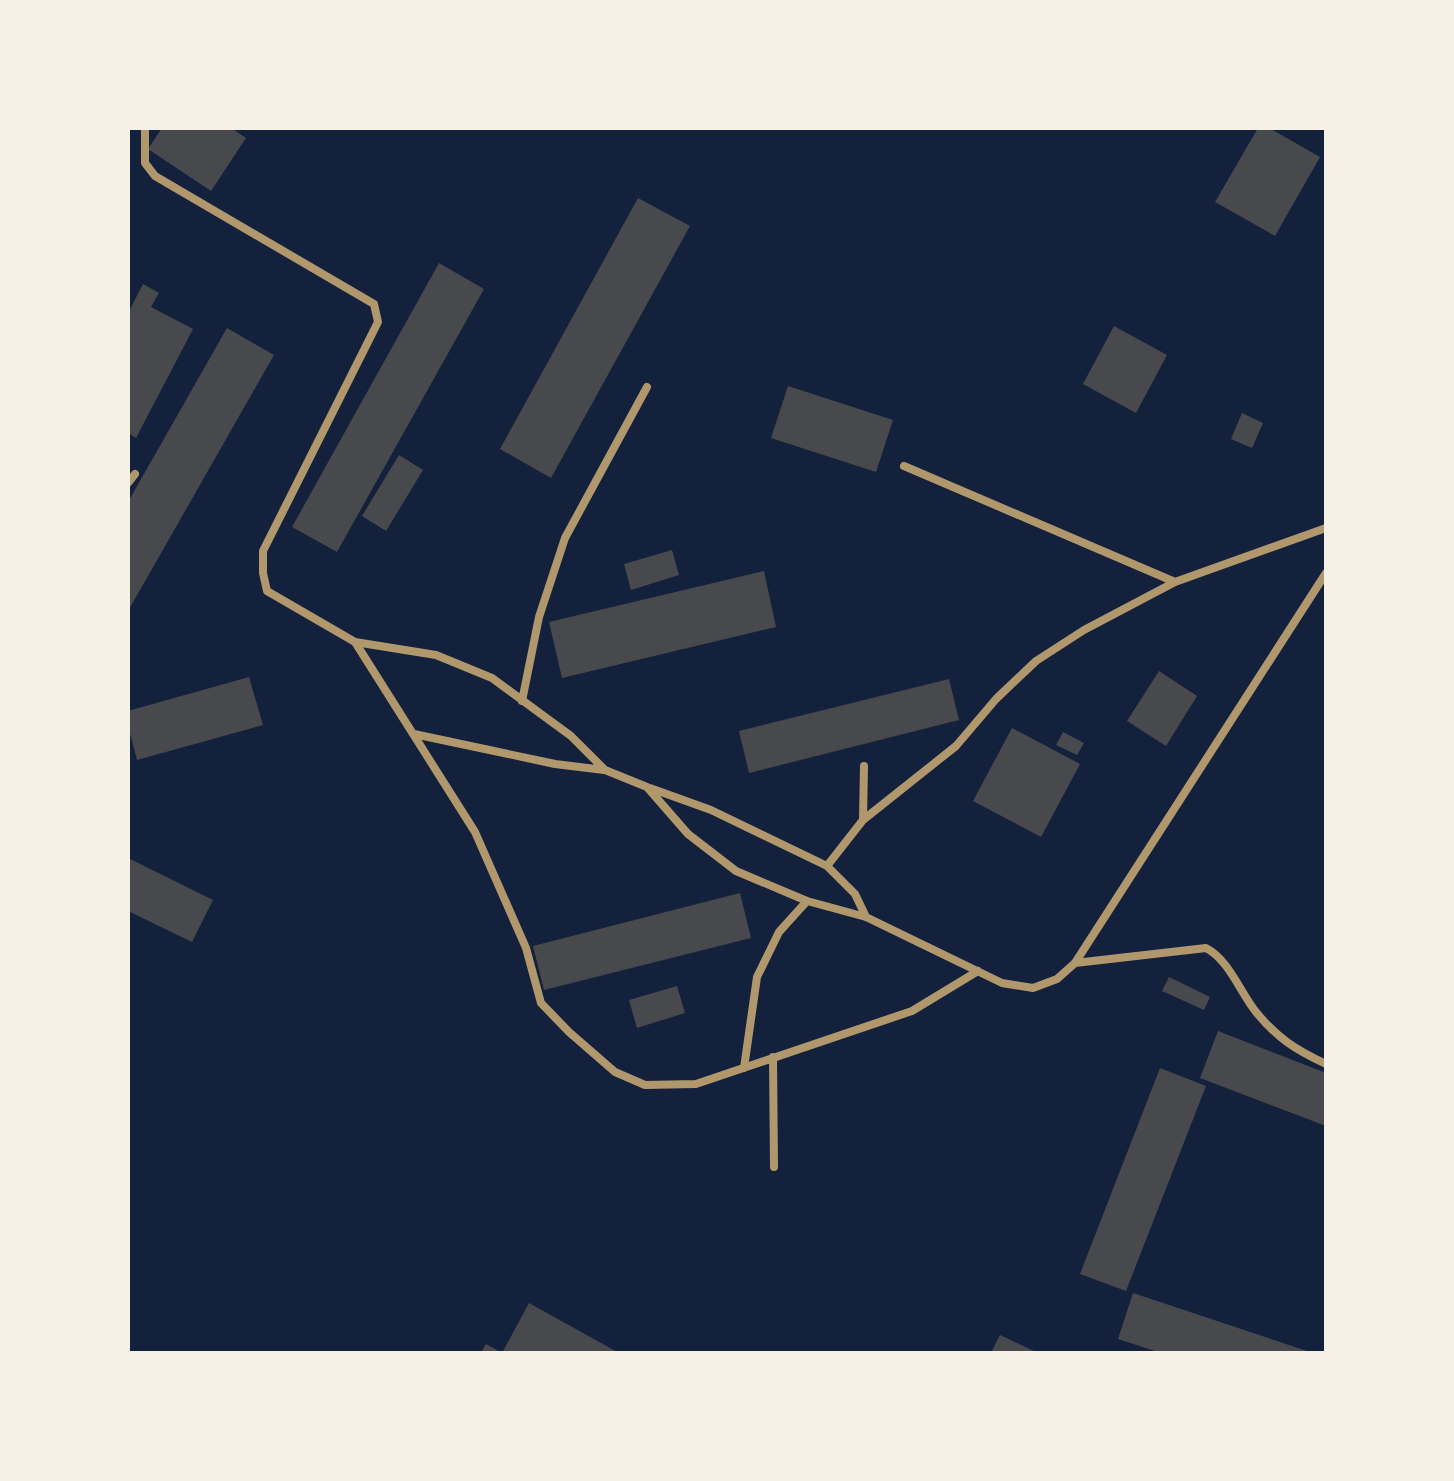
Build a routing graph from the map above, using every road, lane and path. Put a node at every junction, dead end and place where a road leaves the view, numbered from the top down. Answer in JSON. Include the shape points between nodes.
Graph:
{"nodes":[{"id":1,"x":145,"y":128,"type":"edge"},
{"id":2,"x":647,"y":387,"type":"dead end"},
{"id":3,"x":904,"y":466,"type":"dead end"},
{"id":4,"x":135,"y":474,"type":"dead end"},
{"id":5,"x":128,"y":483,"type":"edge"},
{"id":6,"x":1326,"y":528,"type":"edge"},
{"id":7,"x":1326,"y":573,"type":"edge"},
{"id":8,"x":1175,"y":582,"type":"junction"},
{"id":9,"x":355,"y":642,"type":"junction"},
{"id":10,"x":522,"y":701,"type":"junction"},
{"id":11,"x":414,"y":734,"type":"junction"},
{"id":12,"x":864,"y":766,"type":"dead end"},
{"id":13,"x":605,"y":770,"type":"junction"},
{"id":14,"x":647,"y":787,"type":"junction"},
{"id":15,"x":863,"y":820,"type":"junction"},
{"id":16,"x":827,"y":866,"type":"junction"},
{"id":17,"x":807,"y":901,"type":"junction"},
{"id":18,"x":866,"y":917,"type":"junction"},
{"id":19,"x":1075,"y":963,"type":"junction"},
{"id":20,"x":978,"y":971,"type":"junction"},
{"id":21,"x":773,"y":1057,"type":"junction"},
{"id":22,"x":1326,"y":1064,"type":"edge"},
{"id":23,"x":744,"y":1068,"type":"junction"},
{"id":24,"x":774,"y":1167,"type":"dead end"}],
"edges":[{"from":1,"to":9,"type":"street","via":[[145,163],[155,176],[374,304],[378,322],[263,551],[267,591]]},
{"from":2,"to":10,"type":"street","via":[[565,538],[539,617]]},
{"from":3,"to":8,"type":"street"},
{"from":4,"to":5,"type":"street"},
{"from":6,"to":8,"type":"street"},
{"from":7,"to":19,"type":"street"},
{"from":8,"to":15,"type":"street","via":[[1036,661],[956,746]]},
{"from":9,"to":10,"type":"street","via":[[436,655],[492,678]]},
{"from":9,"to":11,"type":"street"},
{"from":10,"to":13,"type":"street","via":[[571,736]]},
{"from":11,"to":13,"type":"street"},
{"from":11,"to":23,"type":"street","via":[[475,832],[526,948],[541,1003],[569,1032],[615,1072],[645,1085],[696,1084]]},
{"from":12,"to":15,"type":"street"},
{"from":13,"to":14,"type":"street"},
{"from":14,"to":16,"type":"street","via":[[711,810]]},
{"from":14,"to":17,"type":"street","via":[[688,834],[736,871]]},
{"from":15,"to":16,"type":"street"},
{"from":16,"to":18,"type":"street","via":[[855,894]]},
{"from":17,"to":18,"type":"street"},
{"from":17,"to":23,"type":"street","via":[[779,932],[757,977]]},
{"from":18,"to":20,"type":"street"},
{"from":19,"to":20,"type":"street","via":[[1057,979],[1033,988],[1002,983]]},
{"from":19,"to":22,"type":"street","via":[[1206,948],[1217,954],[1257,1013],[1292,1047]]},
{"from":20,"to":21,"type":"street","via":[[912,1011]]},
{"from":21,"to":23,"type":"street"},
{"from":21,"to":24,"type":"street"}]}
